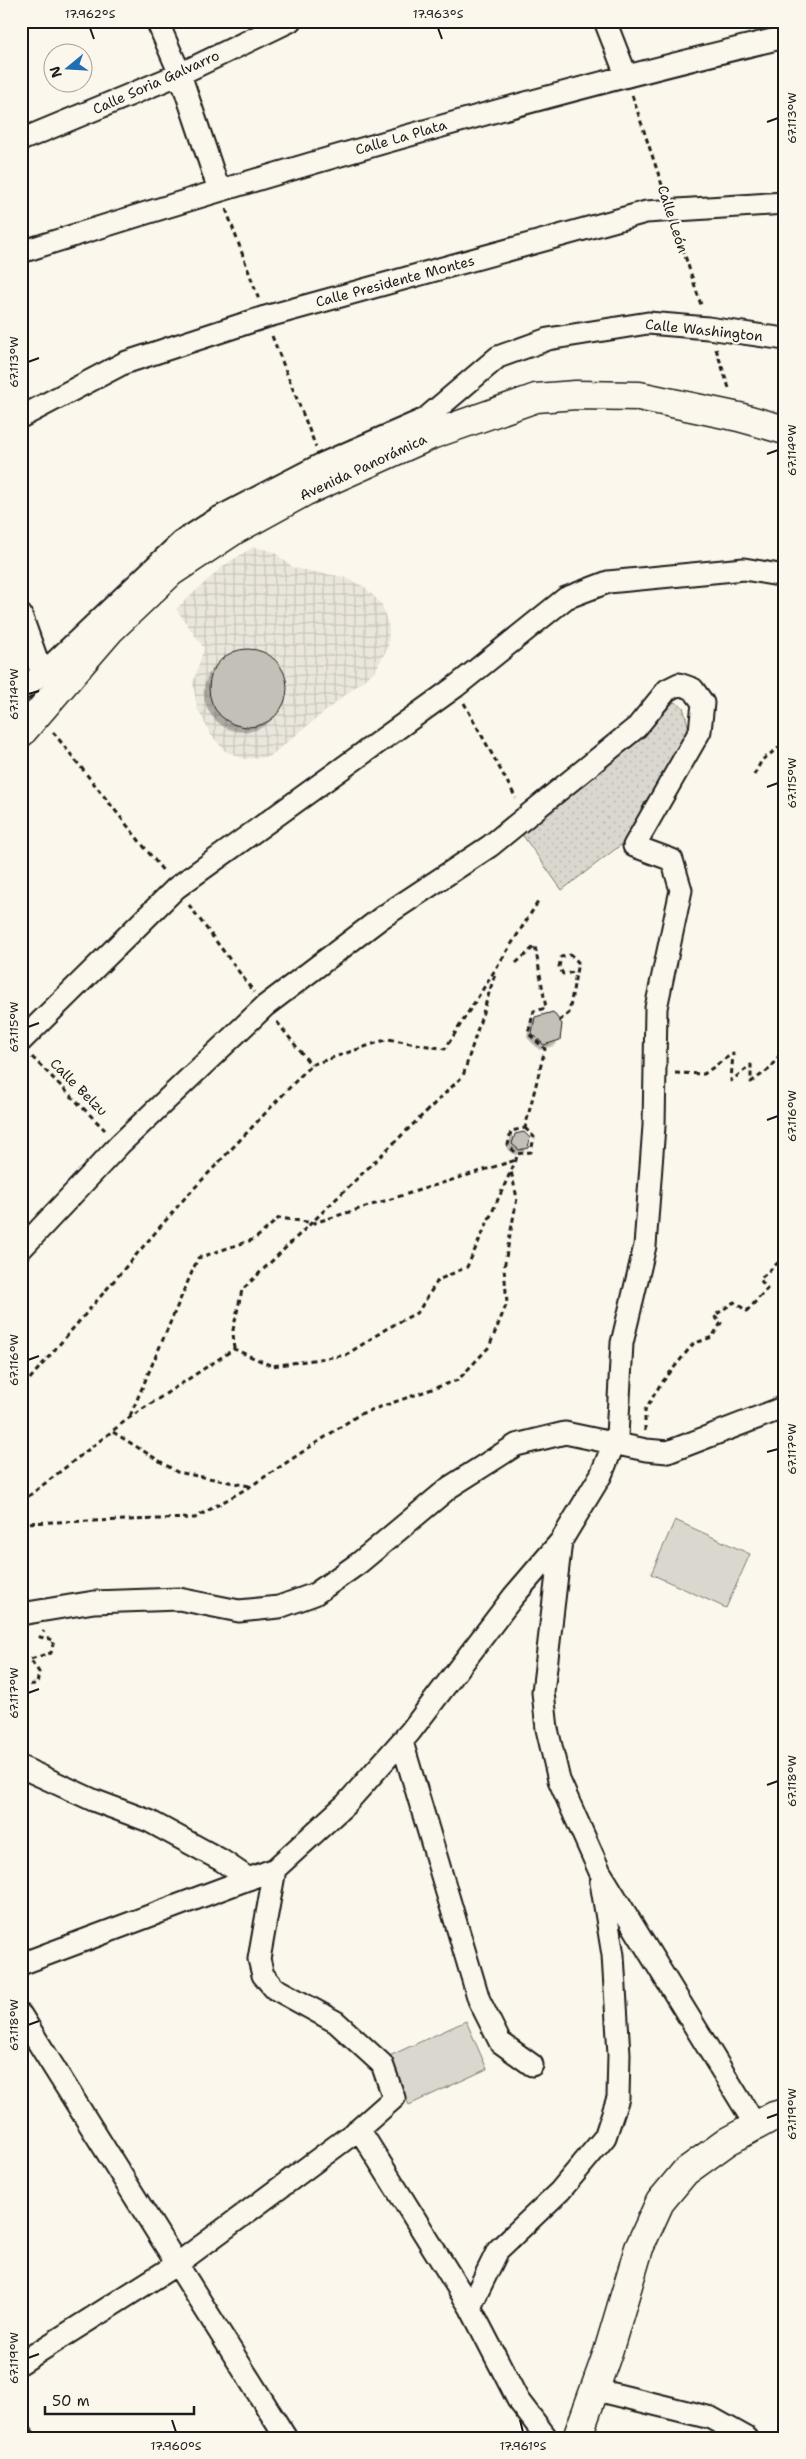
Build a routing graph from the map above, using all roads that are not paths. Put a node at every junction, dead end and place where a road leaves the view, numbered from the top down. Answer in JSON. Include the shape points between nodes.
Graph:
{"nodes":[{"id":1,"x":157,"y":21,"type":"edge"},
{"id":2,"x":290,"y":21,"type":"edge"},
{"id":3,"x":605,"y":21,"type":"edge"},
{"id":4,"x":785,"y":37,"type":"edge"},
{"id":5,"x":180,"y":74,"type":"junction"},
{"id":6,"x":626,"y":75,"type":"junction"},
{"id":7,"x":21,"y":140,"type":"edge"},
{"id":8,"x":219,"y":190,"type":"junction"},
{"id":9,"x":785,"y":203,"type":"edge"},
{"id":10,"x":21,"y":252,"type":"edge"},
{"id":11,"x":785,"y":339,"type":"edge"},
{"id":12,"x":21,"y":417,"type":"edge"},
{"id":13,"x":428,"y":428,"type":"junction"},
{"id":14,"x":785,"y":430,"type":"edge"},
{"id":15,"x":166,"y":566,"type":"junction"},
{"id":16,"x":785,"y":576,"type":"edge"},
{"id":17,"x":21,"y":615,"type":"edge"},
{"id":18,"x":42,"y":674,"type":"junction"},
{"id":19,"x":21,"y":690,"type":"edge"},
{"id":20,"x":29,"y":723,"type":"edge"},
{"id":21,"x":25,"y":1047,"type":"edge"},
{"id":22,"x":21,"y":1249,"type":"edge"},
{"id":23,"x":785,"y":1407,"type":"edge"},
{"id":24,"x":614,"y":1444,"type":"junction"},
{"id":25,"x":561,"y":1541,"type":"junction"},
{"id":26,"x":21,"y":1614,"type":"edge"},
{"id":27,"x":402,"y":1742,"type":"junction"},
{"id":28,"x":21,"y":1767,"type":"edge"},
{"id":29,"x":275,"y":1869,"type":"junction"},
{"id":30,"x":600,"y":1872,"type":"junction"},
{"id":31,"x":249,"y":1879,"type":"junction"},
{"id":32,"x":21,"y":1964,"type":"edge"},
{"id":33,"x":21,"y":2015,"type":"edge"},
{"id":34,"x":532,"y":2065,"type":"dead end"},
{"id":35,"x":785,"y":2113,"type":"edge"},
{"id":36,"x":756,"y":2126,"type":"junction"},
{"id":37,"x":358,"y":2129,"type":"junction"},
{"id":38,"x":177,"y":2264,"type":"junction"},
{"id":39,"x":470,"y":2307,"type":"junction"},
{"id":40,"x":21,"y":2363,"type":"edge"},
{"id":41,"x":593,"y":2389,"type":"junction"},
{"id":42,"x":21,"y":2434,"type":"edge"},
{"id":43,"x":24,"y":2438,"type":"edge"},
{"id":44,"x":286,"y":2438,"type":"edge"},
{"id":45,"x":547,"y":2438,"type":"edge"},
{"id":46,"x":577,"y":2438,"type":"edge"},
{"id":47,"x":747,"y":2438,"type":"edge"}],
"edges":[{"from":1,"to":5,"type":"street"},
{"from":2,"to":5,"type":"street","name":"Calle Soria Galvarro"},
{"from":3,"to":6,"type":"street"},
{"from":4,"to":6,"type":"street","name":"Calle La Plata"},
{"from":5,"to":7,"type":"street","name":"Calle Soria Galvarro"},
{"from":5,"to":8,"type":"street"},
{"from":6,"to":8,"type":"street","name":"Calle La Plata"},
{"from":8,"to":10,"type":"street","name":"Calle La Plata"},
{"from":9,"to":12,"type":"street","name":"Calle Presidente Montes","via":[[646,212],[265,317],[124,363]]},
{"from":11,"to":13,"type":"street","name":"Calle Washington","via":[[648,323],[548,339],[498,357]]},
{"from":13,"to":14,"type":"main road","name":"Avenida Panorámica","via":[[536,398],[576,395],[639,396]]},
{"from":13,"to":15,"type":"main road","name":"Avenida Panorámica"},
{"from":13,"to":15,"type":"street","name":"Calle Washington","via":[[384,437],[322,464],[218,518],[181,542]]},
{"from":15,"to":18,"type":"street","name":"Calle Washington"},
{"from":15,"to":20,"type":"main road","name":"Avenida Panorámica"},
{"from":16,"to":21,"type":"street","via":[[744,569],[608,582],[566,598],[455,687],[176,888]]},
{"from":17,"to":18,"type":"street"},
{"from":18,"to":19,"type":"street","name":"Calle Washington"},
{"from":22,"to":24,"type":"street","via":[[120,1144],[265,1006],[381,918],[490,846],[637,727],[667,690],[678,684],[692,689],[703,703],[700,731],[634,846],[672,860],[681,890],[656,1008],[654,1126],[645,1246],[622,1343]]},
{"from":23,"to":24,"type":"street","via":[[668,1452]]},
{"from":24,"to":25,"type":"street","via":[[601,1475]]},
{"from":24,"to":26,"type":"street","via":[[565,1433],[516,1445],[450,1487],[359,1563],[315,1594],[278,1607],[239,1611],[178,1599],[94,1602]]},
{"from":25,"to":27,"type":"street","via":[[513,1597]]},
{"from":25,"to":30,"type":"street","via":[[543,1692],[547,1729],[559,1780]]},
{"from":27,"to":29,"type":"street","via":[[346,1804]]},
{"from":27,"to":34,"type":"street","via":[[479,2000],[500,2042]]},
{"from":28,"to":31,"type":"street","via":[[149,1821]]},
{"from":29,"to":31,"type":"street"},
{"from":29,"to":37,"type":"street","via":[[260,1959],[263,1975],[274,1988],[336,2022],[382,2064],[394,2098]]},
{"from":30,"to":36,"type":"street"},
{"from":30,"to":39,"type":"street","via":[[613,1954],[620,2054],[618,2098],[605,2136],[560,2191],[498,2250]]},
{"from":31,"to":32,"type":"street"},
{"from":33,"to":38,"type":"street"},
{"from":35,"to":36,"type":"main road"},
{"from":36,"to":41,"type":"main road","via":[[728,2141],[685,2172],[660,2202],[639,2248],[608,2352]]},
{"from":37,"to":38,"type":"street"},
{"from":37,"to":39,"type":"street"},
{"from":38,"to":40,"type":"street"},
{"from":38,"to":44,"type":"street"},
{"from":39,"to":45,"type":"street","via":[[518,2400]]},
{"from":41,"to":46,"type":"main road"},
{"from":41,"to":47,"type":"street","via":[[711,2418]]},
{"from":42,"to":43,"type":"street"}]}
